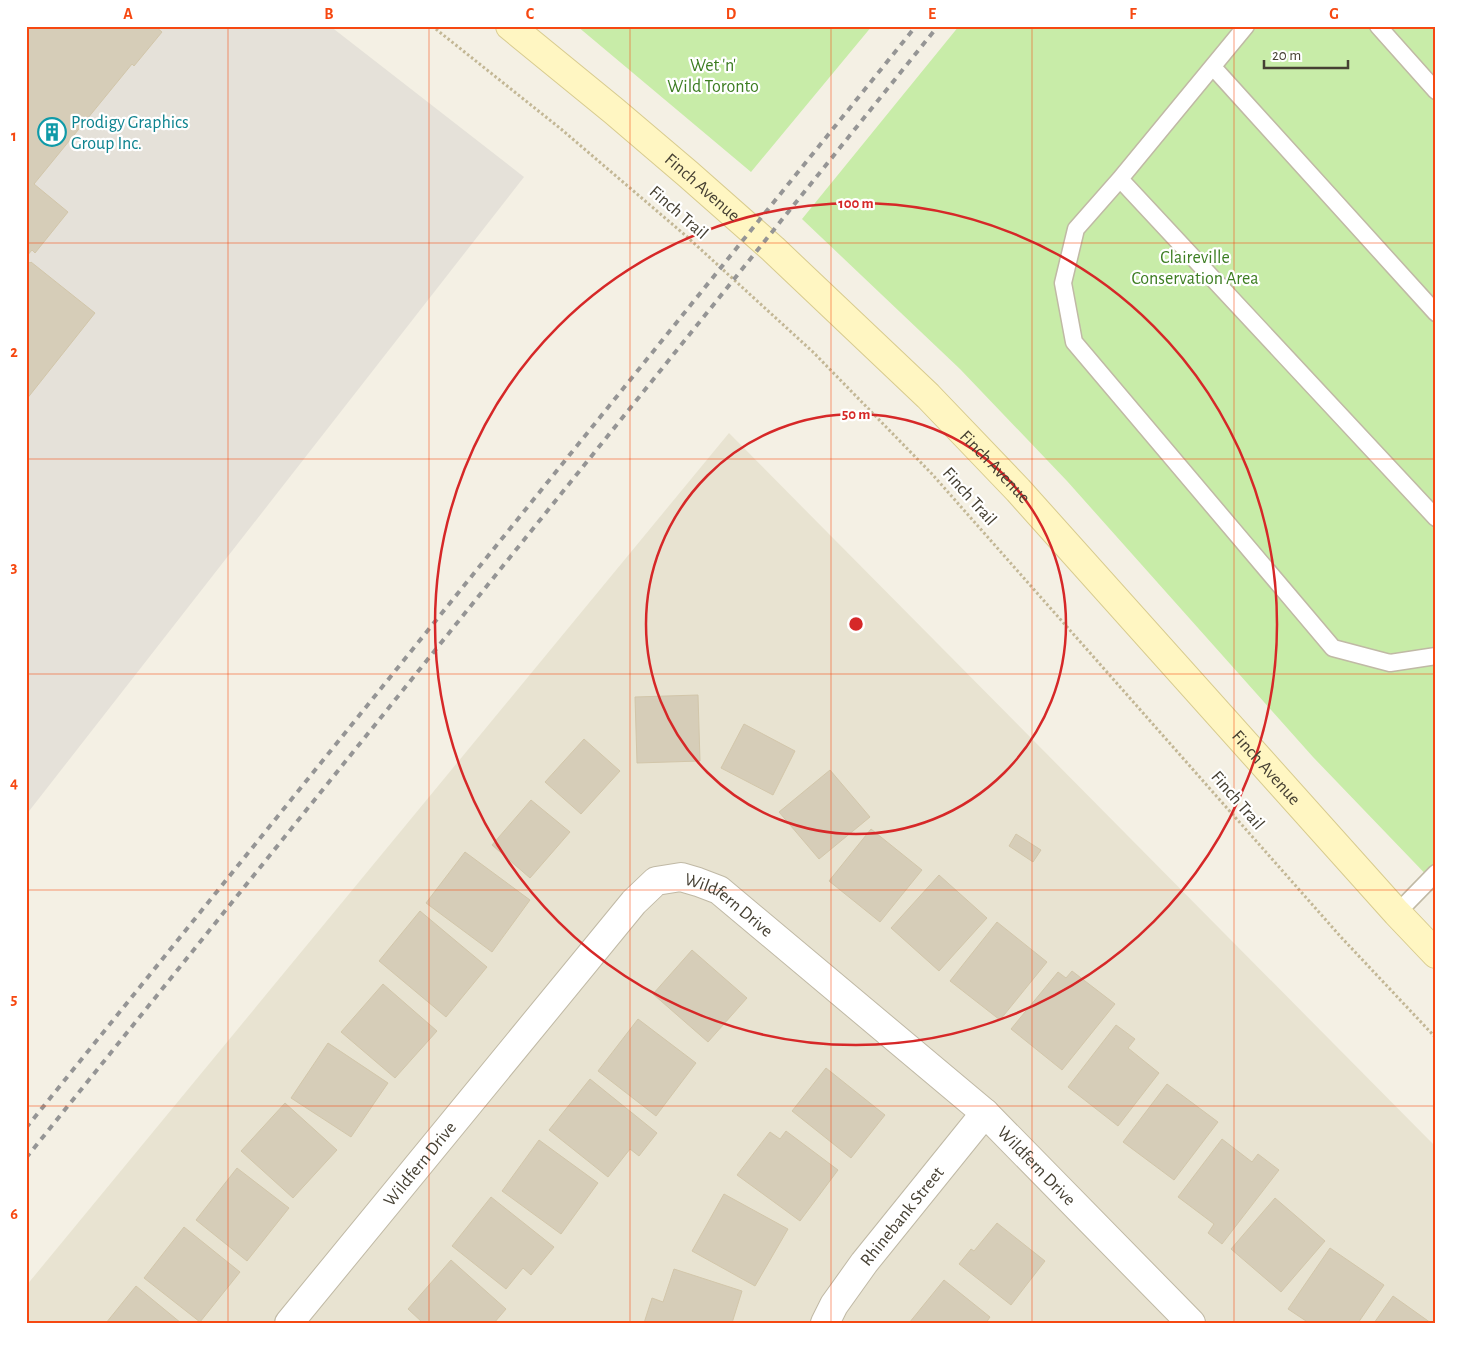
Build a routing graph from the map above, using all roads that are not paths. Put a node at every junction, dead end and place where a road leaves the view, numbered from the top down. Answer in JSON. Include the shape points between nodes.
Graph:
{"nodes":[{"id":1,"x":510,"y":26,"type":"edge"},
{"id":2,"x":1246,"y":26,"type":"edge"},
{"id":3,"x":1378,"y":26,"type":"edge"},
{"id":4,"x":1213,"y":67,"type":"junction"},
{"id":5,"x":1436,"y":91,"type":"edge"},
{"id":6,"x":1120,"y":179,"type":"junction"},
{"id":7,"x":1436,"y":313,"type":"edge"},
{"id":8,"x":1436,"y":518,"type":"edge"},
{"id":9,"x":1436,"y":656,"type":"edge"},
{"id":10,"x":1436,"y":873,"type":"edge"},
{"id":11,"x":1397,"y":913,"type":"junction"},
{"id":12,"x":1436,"y":954,"type":"edge"},
{"id":13,"x":984,"y":1113,"type":"junction"},
{"id":14,"x":290,"y":1323,"type":"edge"},
{"id":15,"x":825,"y":1323,"type":"edge"},
{"id":16,"x":1191,"y":1323,"type":"edge"}],
"edges":[{"from":1,"to":11,"type":"main road","name":"Finch Avenue","via":[[773,249],[928,396],[1024,498]]},
{"from":2,"to":4,"type":"lane"},
{"from":3,"to":5,"type":"lane"},
{"from":4,"to":6,"type":"lane"},
{"from":4,"to":7,"type":"lane"},
{"from":6,"to":8,"type":"lane"},
{"from":6,"to":9,"type":"lane","via":[[1076,228],[1063,283],[1074,342],[1333,648],[1390,663]]},
{"from":10,"to":11,"type":"lane"},
{"from":11,"to":12,"type":"main road","name":"Finch Avenue"},
{"from":13,"to":14,"type":"street","name":"Wildfern Drive","via":[[719,890],[681,877],[656,881],[628,909]]},
{"from":13,"to":15,"type":"street","name":"Rhinebank Street","via":[[864,1263]]},
{"from":13,"to":16,"type":"street","name":"Wildfern Drive"}]}
